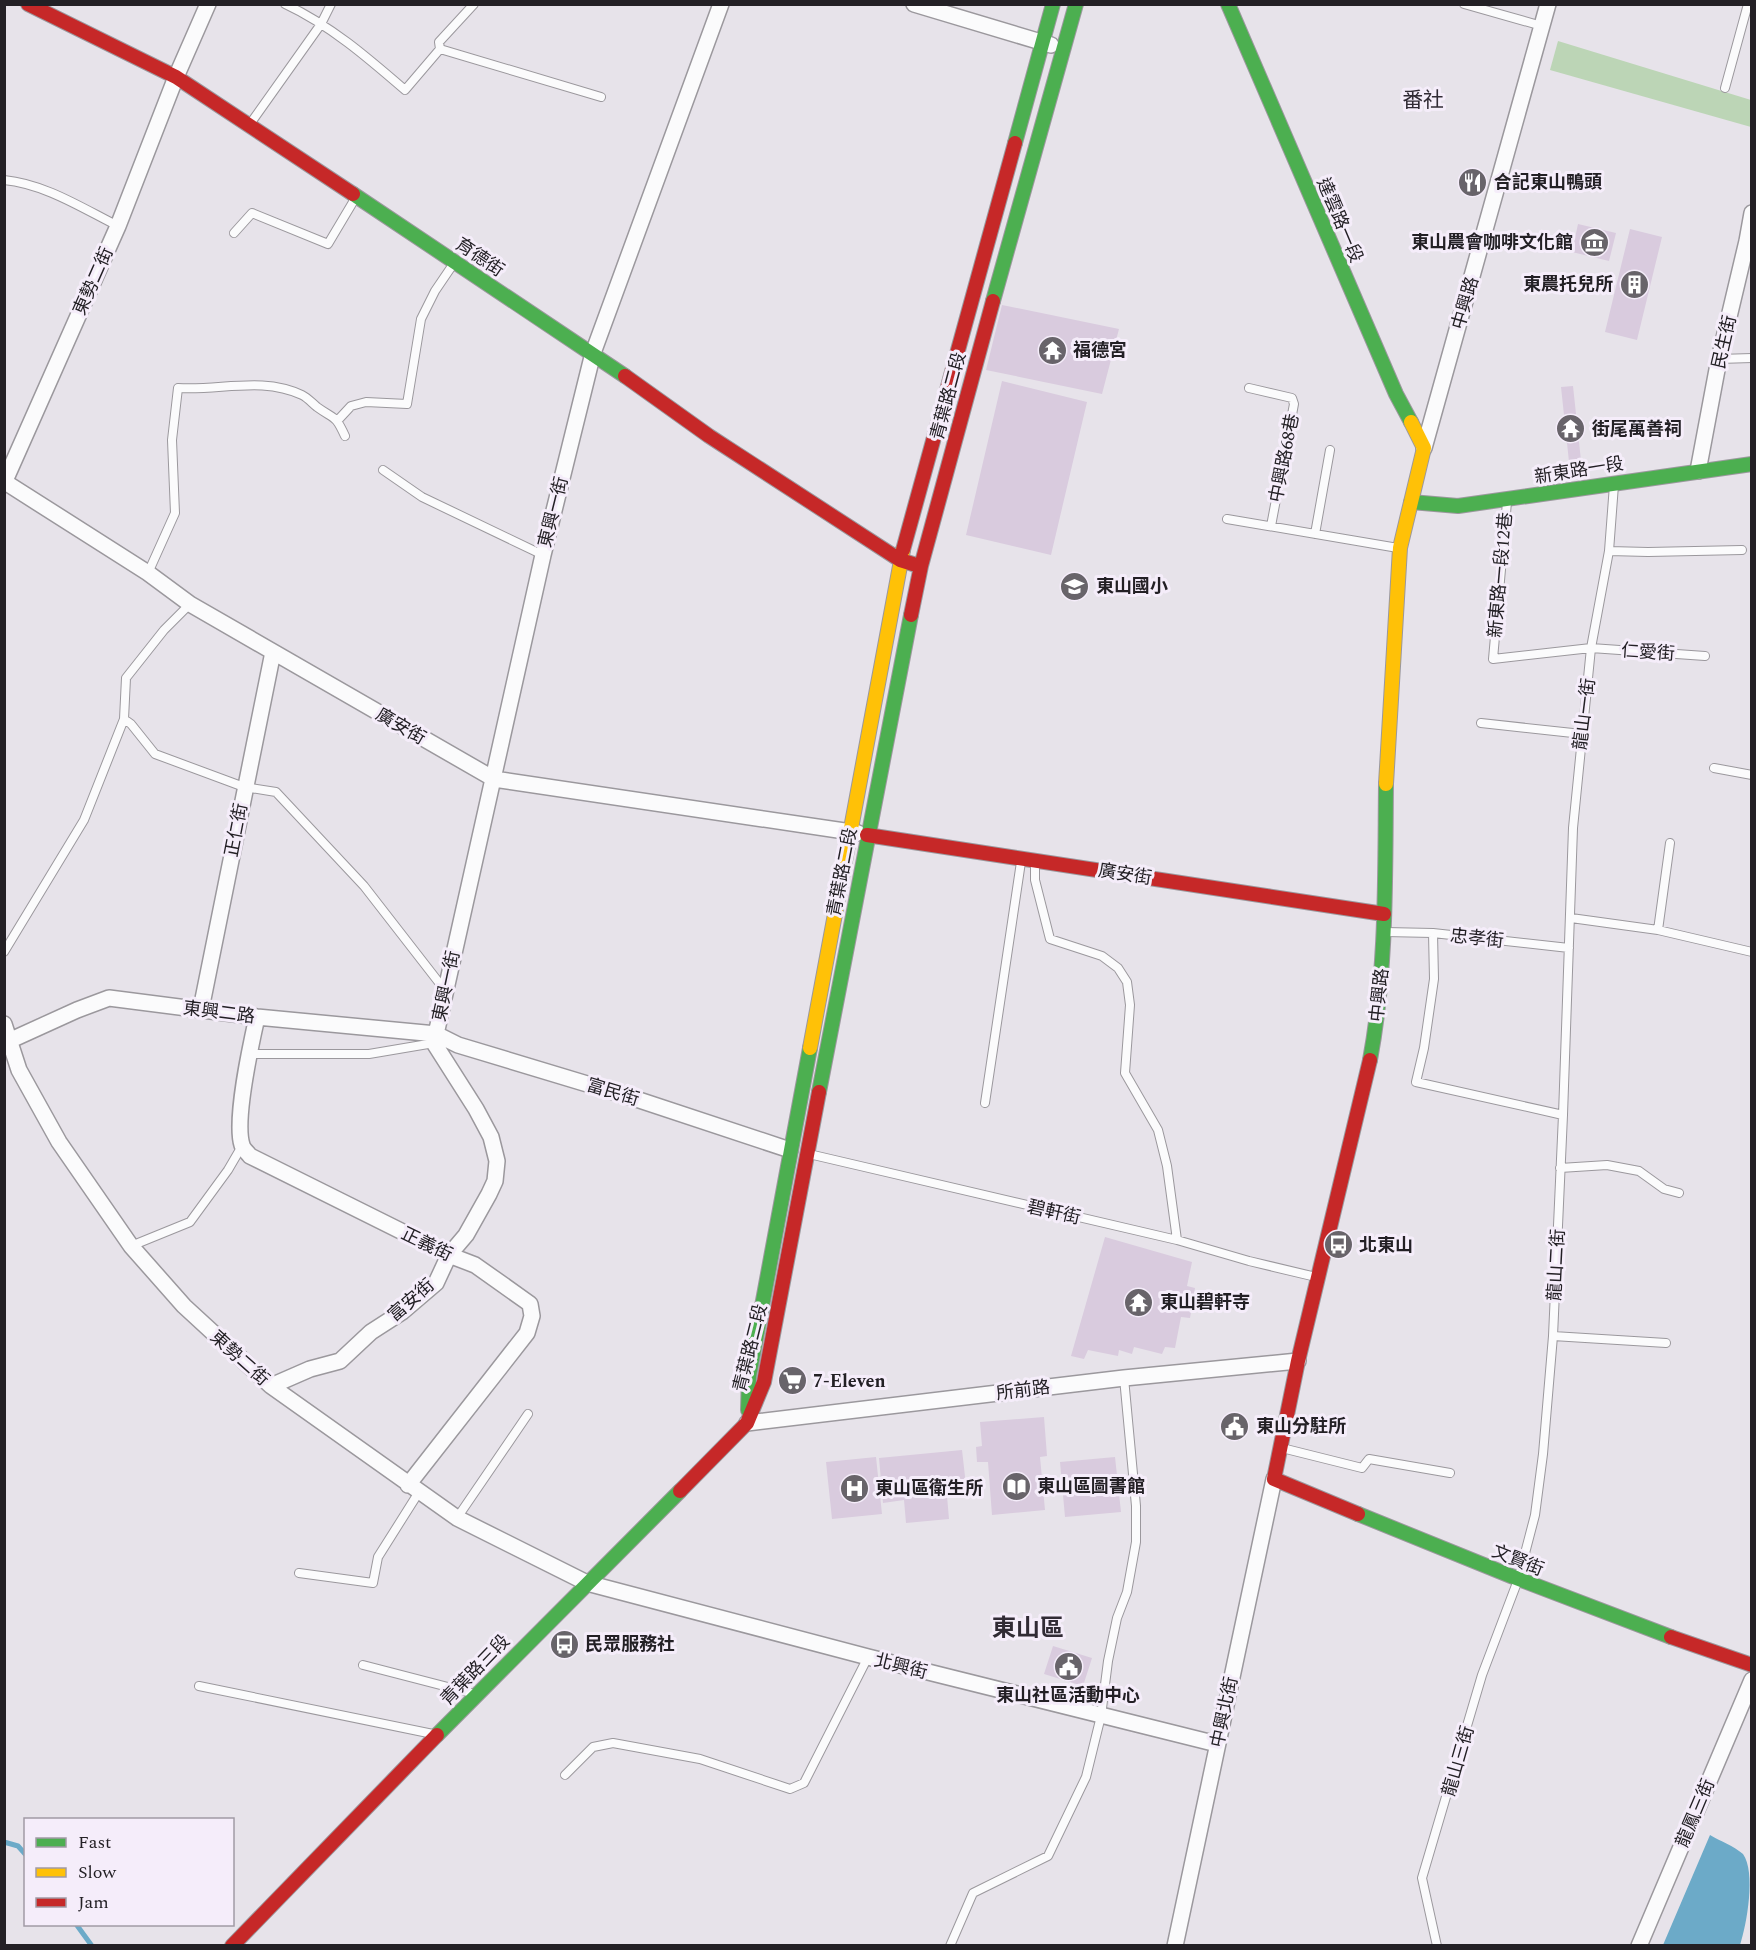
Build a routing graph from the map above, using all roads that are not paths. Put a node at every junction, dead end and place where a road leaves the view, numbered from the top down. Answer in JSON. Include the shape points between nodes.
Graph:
{"nodes":[{"id":1,"x":28,"y":4,"type":"edge"},
{"id":2,"x":208,"y":4,"type":"edge"},
{"id":3,"x":285,"y":4,"type":"edge"},
{"id":4,"x":331,"y":4,"type":"edge"},
{"id":5,"x":474,"y":4,"type":"edge"},
{"id":6,"x":722,"y":4,"type":"edge"},
{"id":7,"x":914,"y":4,"type":"edge"},
{"id":8,"x":1053,"y":4,"type":"edge"},
{"id":9,"x":1076,"y":4,"type":"edge"},
{"id":10,"x":1228,"y":4,"type":"edge"},
{"id":11,"x":1464,"y":4,"type":"edge"},
{"id":12,"x":1548,"y":4,"type":"edge"},
{"id":13,"x":1748,"y":4,"type":"edge"},
{"id":14,"x":321,"y":24,"type":"junction"},
{"id":15,"x":1542,"y":26,"type":"junction"},
{"id":16,"x":1041,"y":42,"type":"junction"},
{"id":17,"x":440,"y":49,"type":"junction"},
{"id":18,"x":1062,"y":49,"type":"junction"},
{"id":19,"x":176,"y":77,"type":"junction"},
{"id":20,"x":1725,"y":88,"type":"dead end"},
{"id":21,"x":601,"y":97,"type":"dead end"},
{"id":22,"x":249,"y":125,"type":"junction"},
{"id":23,"x":4,"y":180,"type":"edge"},
{"id":24,"x":356,"y":195,"type":"junction"},
{"id":25,"x":1752,"y":213,"type":"edge"},
{"id":26,"x":118,"y":226,"type":"junction"},
{"id":27,"x":234,"y":233,"type":"dead end"},
{"id":28,"x":1749,"y":242,"type":"edge"},
{"id":29,"x":455,"y":262,"type":"junction"},
{"id":30,"x":592,"y":352,"type":"junction"},
{"id":31,"x":1752,"y":358,"type":"edge"},
{"id":32,"x":1719,"y":359,"type":"junction"},
{"id":33,"x":1249,"y":388,"type":"dead end"},
{"id":34,"x":338,"y":420,"type":"junction"},
{"id":35,"x":345,"y":436,"type":"dead end"},
{"id":36,"x":1424,"y":448,"type":"junction"},
{"id":37,"x":1330,"y":450,"type":"dead end"},
{"id":38,"x":1752,"y":464,"type":"edge"},
{"id":39,"x":383,"y":470,"type":"dead end"},
{"id":40,"x":1698,"y":471,"type":"junction"},
{"id":41,"x":5,"y":482,"type":"edge"},
{"id":42,"x":1615,"y":482,"type":"junction"},
{"id":43,"x":1507,"y":500,"type":"junction"},
{"id":44,"x":1411,"y":502,"type":"junction"},
{"id":45,"x":1227,"y":519,"type":"dead end"},
{"id":46,"x":1271,"y":526,"type":"junction"},
{"id":47,"x":1315,"y":534,"type":"junction"},
{"id":48,"x":1400,"y":548,"type":"junction"},
{"id":49,"x":1742,"y":550,"type":"dead end"},
{"id":50,"x":1609,"y":551,"type":"junction"},
{"id":51,"x":543,"y":555,"type":"junction"},
{"id":52,"x":900,"y":560,"type":"junction"},
{"id":53,"x":921,"y":566,"type":"junction"},
{"id":54,"x":148,"y":573,"type":"junction"},
{"id":55,"x":190,"y":604,"type":"junction"},
{"id":56,"x":1591,"y":648,"type":"junction"},
{"id":57,"x":273,"y":652,"type":"junction"},
{"id":58,"x":1705,"y":656,"type":"dead end"},
{"id":59,"x":124,"y":719,"type":"junction"},
{"id":60,"x":1481,"y":723,"type":"dead end"},
{"id":61,"x":1582,"y":734,"type":"junction"},
{"id":62,"x":1714,"y":768,"type":"dead end"},
{"id":63,"x":1752,"y":775,"type":"edge"},
{"id":64,"x":494,"y":779,"type":"junction"},
{"id":65,"x":244,"y":787,"type":"junction"},
{"id":66,"x":848,"y":832,"type":"junction"},
{"id":67,"x":867,"y":835,"type":"junction"},
{"id":68,"x":1670,"y":843,"type":"dead end"},
{"id":69,"x":1028,"y":858,"type":"junction"},
{"id":70,"x":1384,"y":914,"type":"junction"},
{"id":71,"x":1571,"y":918,"type":"junction"},
{"id":72,"x":1658,"y":930,"type":"junction"},
{"id":73,"x":1384,"y":932,"type":"junction"},
{"id":74,"x":1433,"y":933,"type":"junction"},
{"id":75,"x":1569,"y":948,"type":"junction"},
{"id":76,"x":4,"y":952,"type":"edge"},
{"id":77,"x":1752,"y":952,"type":"edge"},
{"id":78,"x":444,"y":989,"type":"junction"},
{"id":79,"x":201,"y":1009,"type":"junction"},
{"id":80,"x":257,"y":1017,"type":"junction"},
{"id":81,"x":4,"y":1024,"type":"edge"},
{"id":82,"x":435,"y":1038,"type":"junction"},
{"id":83,"x":11,"y":1040,"type":"junction"},
{"id":84,"x":249,"y":1054,"type":"junction"},
{"id":85,"x":985,"y":1103,"type":"dead end"},
{"id":86,"x":1563,"y":1115,"type":"junction"},
{"id":87,"x":242,"y":1146,"type":"junction"},
{"id":88,"x":790,"y":1150,"type":"junction"},
{"id":89,"x":808,"y":1154,"type":"junction"},
{"id":90,"x":1560,"y":1168,"type":"junction"},
{"id":91,"x":1679,"y":1193,"type":"dead end"},
{"id":92,"x":1177,"y":1240,"type":"junction"},
{"id":93,"x":130,"y":1246,"type":"junction"},
{"id":94,"x":449,"y":1255,"type":"junction"},
{"id":95,"x":1317,"y":1277,"type":"junction"},
{"id":96,"x":1553,"y":1336,"type":"junction"},
{"id":97,"x":1666,"y":1343,"type":"dead end"},
{"id":98,"x":1298,"y":1361,"type":"junction"},
{"id":99,"x":1124,"y":1378,"type":"junction"},
{"id":100,"x":271,"y":1386,"type":"junction"},
{"id":101,"x":528,"y":1414,"type":"dead end"},
{"id":102,"x":747,"y":1423,"type":"junction"},
{"id":103,"x":1281,"y":1448,"type":"junction"},
{"id":104,"x":1450,"y":1473,"type":"dead end"},
{"id":105,"x":1274,"y":1479,"type":"junction"},
{"id":106,"x":414,"y":1488,"type":"junction"},
{"id":107,"x":457,"y":1518,"type":"junction"},
{"id":108,"x":299,"y":1574,"type":"dead end"},
{"id":109,"x":1518,"y":1580,"type":"junction"},
{"id":110,"x":587,"y":1582,"type":"junction"},
{"id":111,"x":868,"y":1657,"type":"junction"},
{"id":112,"x":363,"y":1665,"type":"dead end"},
{"id":113,"x":1752,"y":1665,"type":"edge"},
{"id":114,"x":1752,"y":1680,"type":"edge"},
{"id":115,"x":199,"y":1686,"type":"dead end"},
{"id":116,"x":476,"y":1695,"type":"junction"},
{"id":117,"x":1101,"y":1716,"type":"junction"},
{"id":118,"x":438,"y":1735,"type":"junction"},
{"id":119,"x":1217,"y":1744,"type":"junction"},
{"id":120,"x":565,"y":1775,"type":"dead end"},
{"id":121,"x":232,"y":1946,"type":"edge"},
{"id":122,"x":950,"y":1946,"type":"edge"},
{"id":123,"x":1175,"y":1946,"type":"edge"},
{"id":124,"x":1437,"y":1946,"type":"edge"},
{"id":125,"x":1640,"y":1946,"type":"edge"}],
"edges":[{"from":1,"to":19,"type":"street","name":"育德街"},
{"from":2,"to":19,"type":"street","name":"東勢二街"},
{"from":3,"to":14,"type":"lane"},
{"from":4,"to":14,"type":"lane"},
{"from":5,"to":17,"type":"lane","via":[[439,42]]},
{"from":6,"to":30,"type":"street","name":"東興一街"},
{"from":7,"to":16,"type":"street"},
{"from":8,"to":16,"type":"street","name":"青葉路二段"},
{"from":9,"to":18,"type":"street","name":"青葉路二段"},
{"from":10,"to":36,"type":"street","name":"達雲路一段","via":[[1396,394]]},
{"from":11,"to":15,"type":"lane"},
{"from":12,"to":15,"type":"street","name":"中興路"},
{"from":13,"to":20,"type":"lane"},
{"from":14,"to":17,"type":"lane","via":[[405,90]]},
{"from":14,"to":22,"type":"lane"},
{"from":15,"to":36,"type":"street","name":"中興路"},
{"from":16,"to":18,"type":"street"},
{"from":16,"to":52,"type":"street","name":"青葉路二段"},
{"from":17,"to":21,"type":"lane"},
{"from":18,"to":53,"type":"street","name":"青葉路二段"},
{"from":19,"to":22,"type":"street","name":"育德街"},
{"from":19,"to":26,"type":"street","name":"東勢二街"},
{"from":22,"to":24,"type":"street","name":"育德街"},
{"from":23,"to":26,"type":"lane","via":[[50,192]]},
{"from":24,"to":27,"type":"lane","via":[[328,243],[252,213]]},
{"from":24,"to":29,"type":"street","name":"育德街"},
{"from":25,"to":28,"type":"street","name":"民生街"},
{"from":26,"to":41,"type":"street","name":"東勢二街"},
{"from":28,"to":32,"type":"street","name":"民生街"},
{"from":29,"to":30,"type":"street","name":"育德街"},
{"from":29,"to":34,"type":"lane","via":[[421,319],[407,404],[366,402],[351,406]]},
{"from":30,"to":51,"type":"street","name":"東興一街"},
{"from":30,"to":52,"type":"street","name":"育德街","via":[[709,436]]},
{"from":31,"to":32,"type":"lane"},
{"from":32,"to":40,"type":"street","name":"民生街"},
{"from":33,"to":46,"type":"lane","name":"中興路68巷","via":[[1292,398],[1294,404]]},
{"from":34,"to":35,"type":"lane"},
{"from":34,"to":54,"type":"lane","via":[[304,396],[270,385],[178,388],[172,440],[175,513]]},
{"from":36,"to":44,"type":"street","name":"中興路"},
{"from":37,"to":47,"type":"lane"},
{"from":38,"to":40,"type":"street","name":"新東路一段"},
{"from":39,"to":51,"type":"lane","via":[[422,497]]},
{"from":40,"to":42,"type":"street","name":"新東路一段"},
{"from":41,"to":54,"type":"street","name":"廣安街"},
{"from":42,"to":43,"type":"street","name":"新東路一段"},
{"from":42,"to":50,"type":"lane","name":"龍山一街"},
{"from":43,"to":44,"type":"street","name":"新東路一段","via":[[1458,506]]},
{"from":43,"to":56,"type":"lane","name":"新東路一段12巷","via":[[1493,659]]},
{"from":44,"to":48,"type":"street","name":"中興路"},
{"from":45,"to":46,"type":"lane"},
{"from":46,"to":47,"type":"lane"},
{"from":47,"to":48,"type":"lane"},
{"from":48,"to":70,"type":"street","name":"中興路","via":[[1387,748]]},
{"from":49,"to":50,"type":"lane"},
{"from":50,"to":56,"type":"lane","name":"龍山一街"},
{"from":51,"to":64,"type":"street","name":"東興一街"},
{"from":52,"to":53,"type":"street","name":"育德街"},
{"from":52,"to":66,"type":"street","name":"青葉路二段"},
{"from":53,"to":67,"type":"street","name":"青葉路二段"},
{"from":54,"to":55,"type":"street","name":"廣安街"},
{"from":55,"to":57,"type":"street","name":"廣安街"},
{"from":55,"to":59,"type":"lane","via":[[126,678]]},
{"from":56,"to":58,"type":"lane","name":"仁愛街"},
{"from":56,"to":61,"type":"lane","name":"龍山一街"},
{"from":57,"to":64,"type":"street","name":"廣安街"},
{"from":57,"to":65,"type":"street","name":"正仁街"},
{"from":59,"to":65,"type":"lane","via":[[155,754]]},
{"from":59,"to":76,"type":"lane","via":[[84,820]]},
{"from":60,"to":61,"type":"lane"},
{"from":61,"to":71,"type":"lane","name":"龍山一街","via":[[1573,828]]},
{"from":62,"to":63,"type":"lane"},
{"from":64,"to":66,"type":"street","name":"廣安街"},
{"from":64,"to":78,"type":"street","name":"東興一街"},
{"from":65,"to":78,"type":"lane","via":[[276,792],[364,886]]},
{"from":65,"to":79,"type":"street","name":"正仁街"},
{"from":66,"to":67,"type":"street","name":"廣安街"},
{"from":66,"to":88,"type":"street","name":"青葉路二段"},
{"from":67,"to":69,"type":"street","name":"廣安街"},
{"from":67,"to":89,"type":"street","name":"青葉路二段"},
{"from":68,"to":72,"type":"lane"},
{"from":69,"to":70,"type":"street","name":"廣安街"},
{"from":69,"to":85,"type":"lane"},
{"from":69,"to":92,"type":"lane","via":[[1050,939],[1102,956],[1118,968],[1127,982],[1130,1005],[1125,1073],[1158,1130]]},
{"from":70,"to":73,"type":"street","name":"中興路"},
{"from":71,"to":72,"type":"lane"},
{"from":71,"to":75,"type":"lane","name":"龍山一街"},
{"from":72,"to":77,"type":"lane"},
{"from":73,"to":74,"type":"lane","name":"忠孝街"},
{"from":73,"to":95,"type":"street","name":"中興路","via":[[1377,1022],[1369,1064]]},
{"from":74,"to":75,"type":"lane","name":"忠孝街"},
{"from":74,"to":86,"type":"lane","via":[[1434,980],[1416,1082]]},
{"from":75,"to":86,"type":"lane","name":"龍山二街"},
{"from":78,"to":82,"type":"street","name":"東興一街"},
{"from":79,"to":80,"type":"street","name":"東興二路"},
{"from":79,"to":83,"type":"street","name":"東興二路","via":[[109,998]]},
{"from":80,"to":82,"type":"street","name":"東興二路"},
{"from":80,"to":84,"type":"street"},
{"from":81,"to":83,"type":"street","name":"東勢二街"},
{"from":82,"to":84,"type":"lane","via":[[369,1054]]},
{"from":82,"to":88,"type":"street","name":"富民街"},
{"from":82,"to":94,"type":"street","name":"富安街","via":[[491,1137],[497,1161],[489,1194],[466,1235]]},
{"from":83,"to":93,"type":"street","name":"東勢二街","via":[[19,1070],[60,1142]]},
{"from":84,"to":87,"type":"street","via":[[240,1120]]},
{"from":86,"to":90,"type":"lane","name":"龍山二街"},
{"from":87,"to":93,"type":"lane","via":[[190,1222]]},
{"from":87,"to":94,"type":"street","name":"正義街","via":[[250,1156]]},
{"from":88,"to":89,"type":"lane","name":"碧軒街"},
{"from":88,"to":102,"type":"street","name":"青葉路二段","via":[[749,1376]]},
{"from":89,"to":92,"type":"lane","name":"碧軒街"},
{"from":89,"to":102,"type":"street","name":"青葉路二段","via":[[764,1382]]},
{"from":90,"to":91,"type":"lane","via":[[1607,1165],[1639,1171],[1664,1189]]},
{"from":90,"to":96,"type":"lane","name":"龍山二街"},
{"from":92,"to":95,"type":"lane","name":"碧軒街"},
{"from":93,"to":100,"type":"street","name":"東勢二街","via":[[184,1306]]},
{"from":94,"to":100,"type":"street","name":"富安街","via":[[436,1283],[340,1361]]},
{"from":94,"to":106,"type":"street","name":"正義街","via":[[475,1265],[511,1291],[530,1305],[532,1316],[527,1333]]},
{"from":95,"to":98,"type":"street","name":"中興路"},
{"from":96,"to":97,"type":"lane"},
{"from":96,"to":109,"type":"lane","name":"龍山二街","via":[[1535,1515]]},
{"from":98,"to":99,"type":"street","name":"所前路"},
{"from":98,"to":103,"type":"street","name":"中興路"},
{"from":99,"to":102,"type":"street","name":"所前路"},
{"from":99,"to":117,"type":"lane","via":[[1136,1542],[1108,1662]]},
{"from":100,"to":106,"type":"street","name":"東勢二街"},
{"from":101,"to":107,"type":"lane"},
{"from":102,"to":110,"type":"street","name":"青葉路三段"},
{"from":103,"to":104,"type":"lane","via":[[1362,1468],[1368,1459]]},
{"from":103,"to":105,"type":"street","name":"中興路"},
{"from":105,"to":109,"type":"street","name":"文賢街"},
{"from":105,"to":119,"type":"street","name":"中興北街"},
{"from":106,"to":107,"type":"street","name":"東勢二街"},
{"from":106,"to":108,"type":"lane","via":[[378,1557],[374,1583]]},
{"from":107,"to":110,"type":"street","name":"東勢二街"},
{"from":109,"to":113,"type":"street","name":"文賢街"},
{"from":109,"to":124,"type":"lane","name":"龍山三街","via":[[1482,1675],[1422,1878]]},
{"from":110,"to":111,"type":"street","name":"北興街"},
{"from":110,"to":116,"type":"street","name":"青葉路三段"},
{"from":111,"to":117,"type":"street","name":"北興街"},
{"from":111,"to":120,"type":"lane","via":[[804,1783],[790,1789],[700,1759],[613,1743],[593,1747]]},
{"from":112,"to":116,"type":"lane"},
{"from":114,"to":125,"type":"street","name":"龍鳳三街"},
{"from":115,"to":118,"type":"lane"},
{"from":116,"to":118,"type":"street","name":"青葉路三段"},
{"from":117,"to":119,"type":"street","name":"北興街"},
{"from":117,"to":122,"type":"lane","via":[[1086,1777],[1048,1856],[973,1893]]},
{"from":118,"to":121,"type":"street","name":"青葉路三段"},
{"from":119,"to":123,"type":"street","name":"中興北街"}]}
